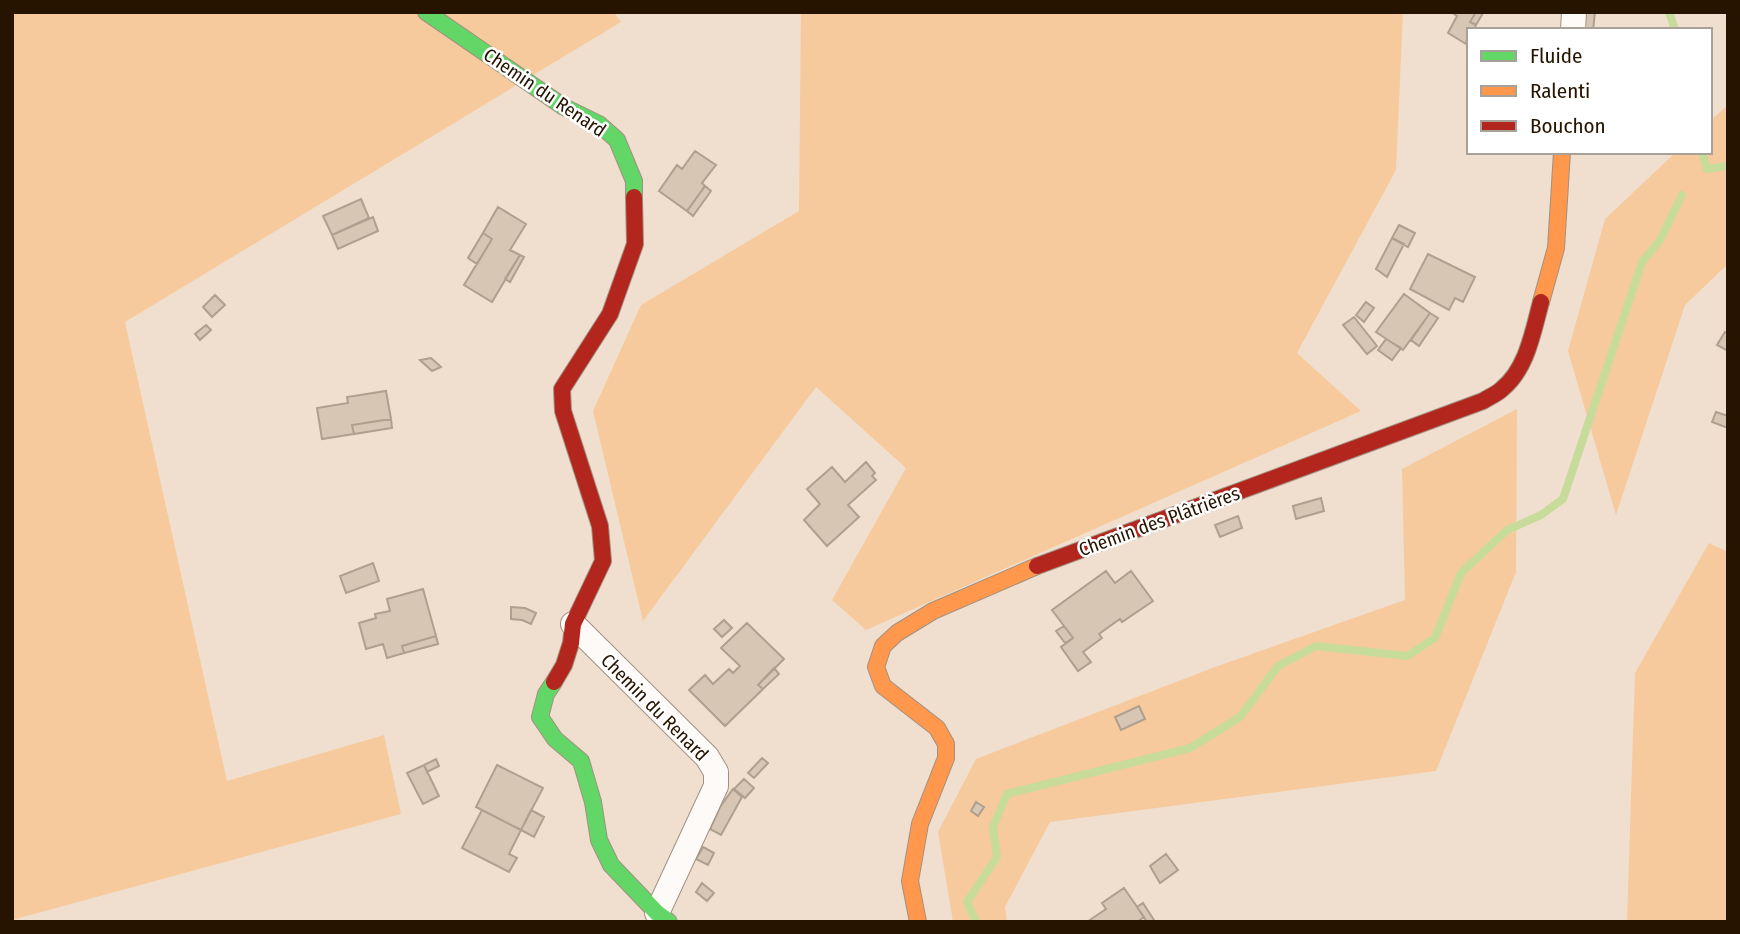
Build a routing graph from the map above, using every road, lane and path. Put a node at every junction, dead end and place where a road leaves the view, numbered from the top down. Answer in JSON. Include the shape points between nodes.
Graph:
{"nodes":[{"id":1,"x":426,"y":12,"type":"edge"},
{"id":2,"x":1562,"y":154,"type":"edge"},
{"id":3,"x":573,"y":624,"type":"junction"},
{"id":4,"x":663,"y":917,"type":"edge"},
{"id":5,"x":918,"y":922,"type":"edge"}],
"edges":[{"from":1,"to":3,"type":"street","name":"Chemin du Renard","via":[[564,107],[599,124],[617,140],[634,181],[635,244],[610,314],[562,389],[562,411],[600,526],[603,561]]},
{"from":2,"to":5,"type":"street","name":"Chemin des Plâtrières","via":[[1556,248],[1530,343],[1503,389],[1483,401],[1006,578],[933,611],[883,646],[876,667],[883,686],[937,728],[946,744],[946,758],[920,824],[910,881]]},
{"from":3,"to":4,"type":"street","name":"Chemin du Renard","via":[[564,665],[546,694],[540,717],[555,739],[581,761],[599,840],[611,864]]},
{"from":3,"to":4,"type":"street","name":"Chemin du Renard","via":[[707,757],[716,772],[716,786]]}]}
